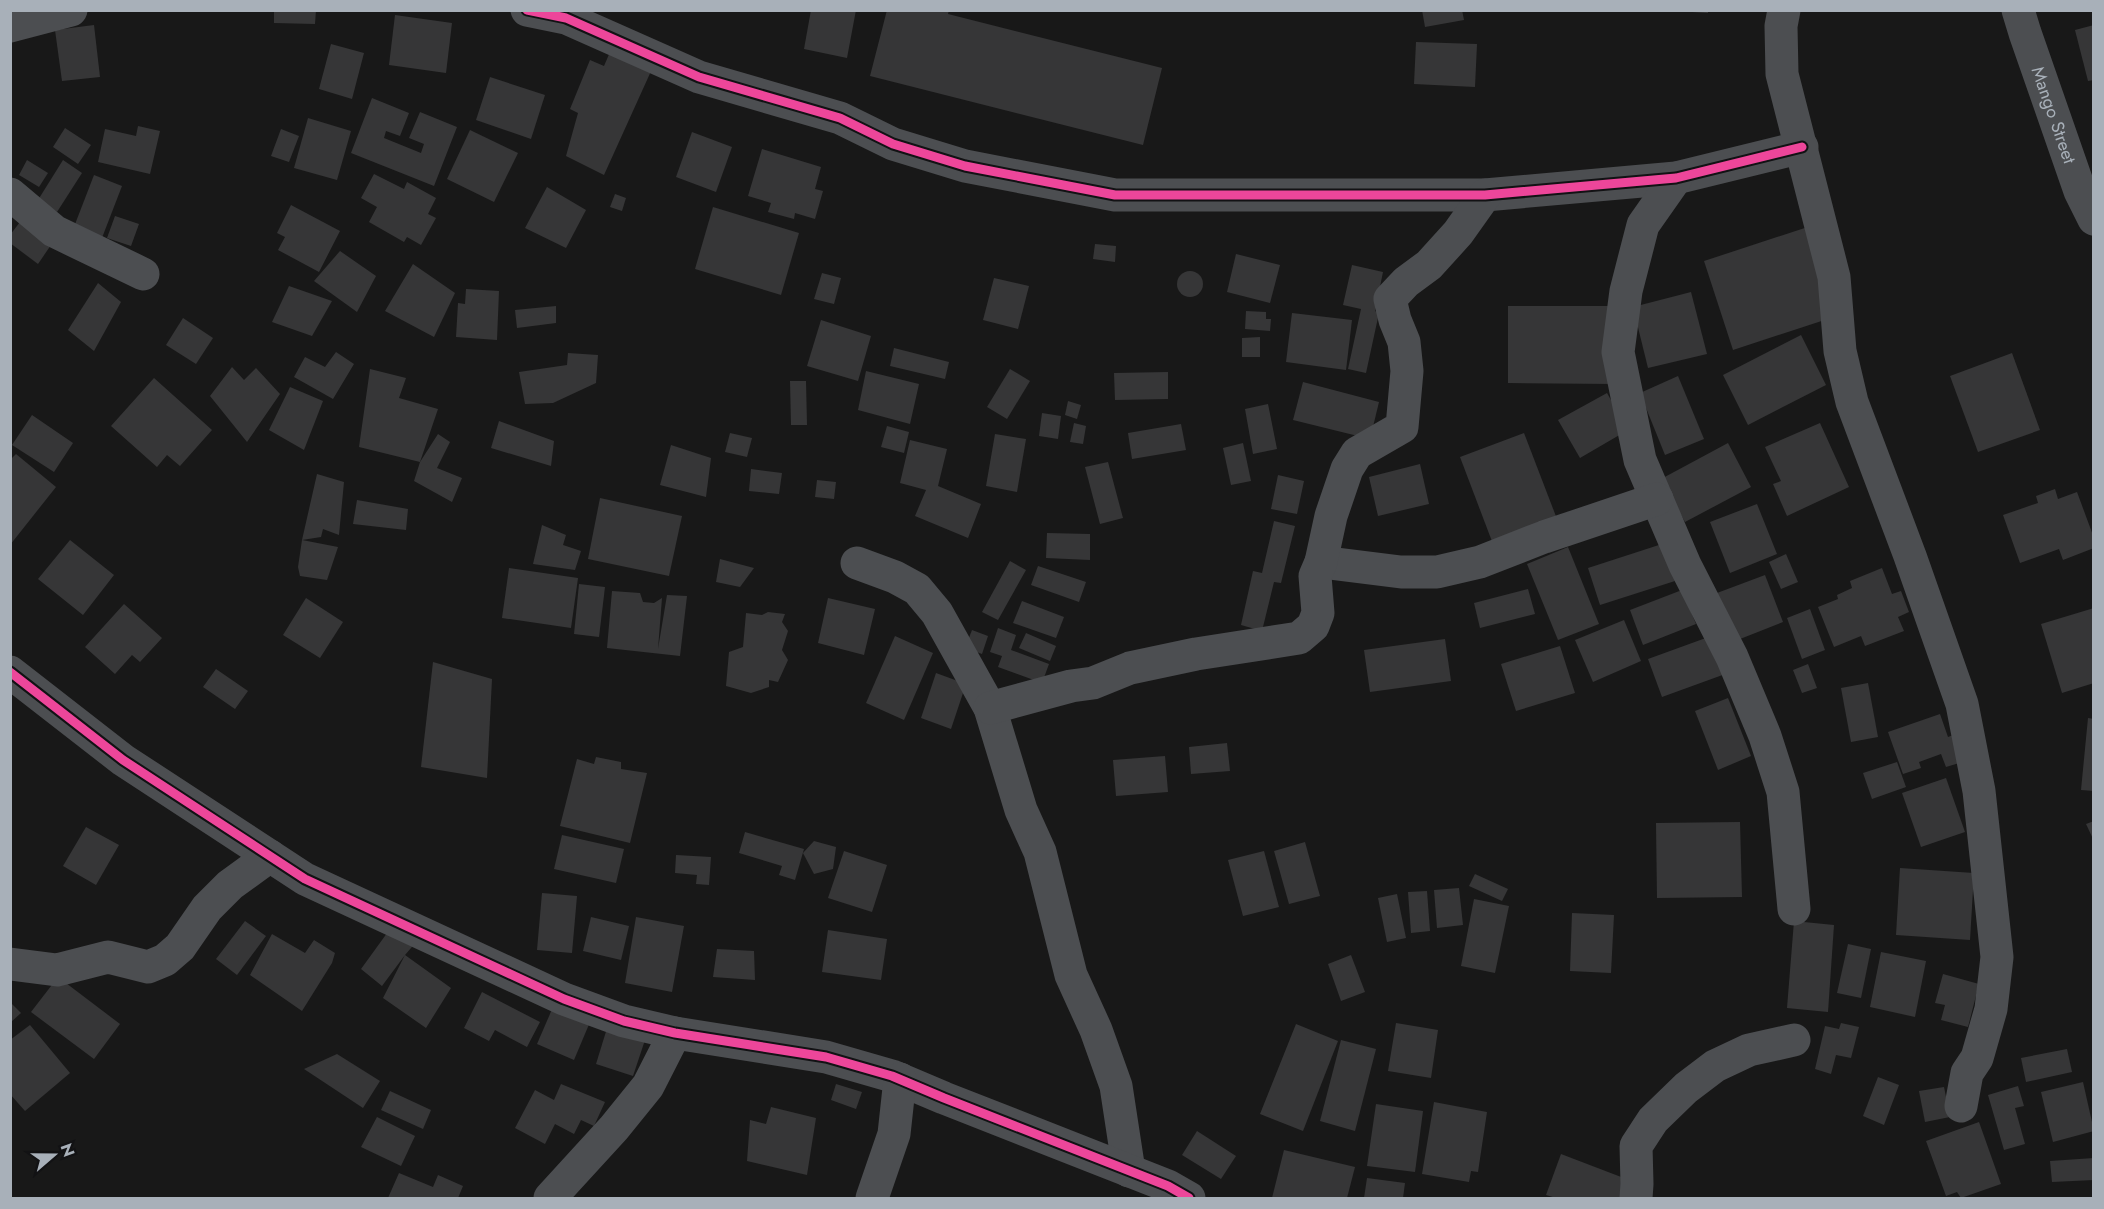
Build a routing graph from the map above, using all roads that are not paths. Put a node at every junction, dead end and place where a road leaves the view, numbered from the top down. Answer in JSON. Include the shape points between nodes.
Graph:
{"nodes":[{"id":1,"x":71,"y":10,"type":"edge"},
{"id":2,"x":527,"y":10,"type":"edge"},
{"id":3,"x":1784,"y":10,"type":"edge"},
{"id":4,"x":2018,"y":10,"type":"edge"},
{"id":5,"x":566,"y":14,"type":"edge"},
{"id":6,"x":10,"y":26,"type":"edge"},
{"id":7,"x":1802,"y":147,"type":"junction"},
{"id":8,"x":1676,"y":178,"type":"junction"},
{"id":9,"x":10,"y":194,"type":"edge"},
{"id":10,"x":1485,"y":195,"type":"junction"},
{"id":11,"x":2094,"y":219,"type":"edge"},
{"id":12,"x":143,"y":274,"type":"dead end"},
{"id":13,"x":1657,"y":499,"type":"junction"},
{"id":14,"x":1321,"y":562,"type":"junction"},
{"id":15,"x":857,"y":563,"type":"dead end"},
{"id":16,"x":10,"y":672,"type":"edge"},
{"id":17,"x":990,"y":708,"type":"junction"},
{"id":18,"x":270,"y":856,"type":"junction"},
{"id":19,"x":1794,"y":909,"type":"dead end"},
{"id":20,"x":10,"y":964,"type":"edge"},
{"id":21,"x":675,"y":1033,"type":"junction"},
{"id":22,"x":1794,"y":1040,"type":"dead end"},
{"id":23,"x":900,"y":1079,"type":"junction"},
{"id":24,"x":1961,"y":1106,"type":"dead end"},
{"id":25,"x":1129,"y":1171,"type":"junction"},
{"id":26,"x":550,"y":1198,"type":"edge"},
{"id":27,"x":872,"y":1198,"type":"edge"},
{"id":28,"x":1189,"y":1198,"type":"edge"},
{"id":29,"x":1636,"y":1198,"type":"edge"}],
"edges":[{"from":1,"to":6,"type":"street"},
{"from":2,"to":5,"type":"street"},
{"from":3,"to":7,"type":"street","via":[[1782,74]]},
{"from":4,"to":11,"type":"street","name":"Mango Street","via":[[2080,191]]},
{"from":5,"to":10,"type":"street","via":[[699,77],[840,118],[893,144],[965,166],[1115,195]]},
{"from":7,"to":8,"type":"street"},
{"from":7,"to":24,"type":"street","via":[[1834,277],[1840,351],[1852,402],[1962,704],[1979,791],[1997,957],[1991,1008],[1977,1058],[1967,1073]]},
{"from":8,"to":10,"type":"street"},
{"from":8,"to":13,"type":"street","via":[[1643,225],[1626,291],[1618,352],[1640,460]]},
{"from":9,"to":12,"type":"street","via":[[54,231]]},
{"from":10,"to":14,"type":"street","via":[[1429,265],[1390,299],[1404,342],[1407,371],[1402,427],[1358,453],[1347,469]]},
{"from":13,"to":14,"type":"street","via":[[1480,562],[1437,572],[1401,572]]},
{"from":13,"to":19,"type":"street","via":[[1765,736],[1783,792]]},
{"from":14,"to":17,"type":"street","via":[[1315,576],[1318,613],[1313,626],[1299,638],[1130,668],[1093,683]]},
{"from":15,"to":17,"type":"street","via":[[917,589],[937,613]]},
{"from":16,"to":18,"type":"street","via":[[123,760]]},
{"from":17,"to":25,"type":"street","via":[[1021,810],[1040,852],[1071,975],[1116,1086]]},
{"from":18,"to":20,"type":"street","via":[[230,885],[165,960],[148,967],[108,957],[57,970]]},
{"from":18,"to":21,"type":"street","via":[[306,879],[564,999],[624,1021]]},
{"from":21,"to":23,"type":"street","via":[[826,1058]]},
{"from":21,"to":26,"type":"street","via":[[648,1086]]},
{"from":22,"to":29,"type":"street","via":[[1749,1050],[1715,1066],[1653,1120],[1636,1146]]},
{"from":23,"to":25,"type":"street"},
{"from":23,"to":27,"type":"street","via":[[894,1134]]},
{"from":25,"to":28,"type":"street"}]}
